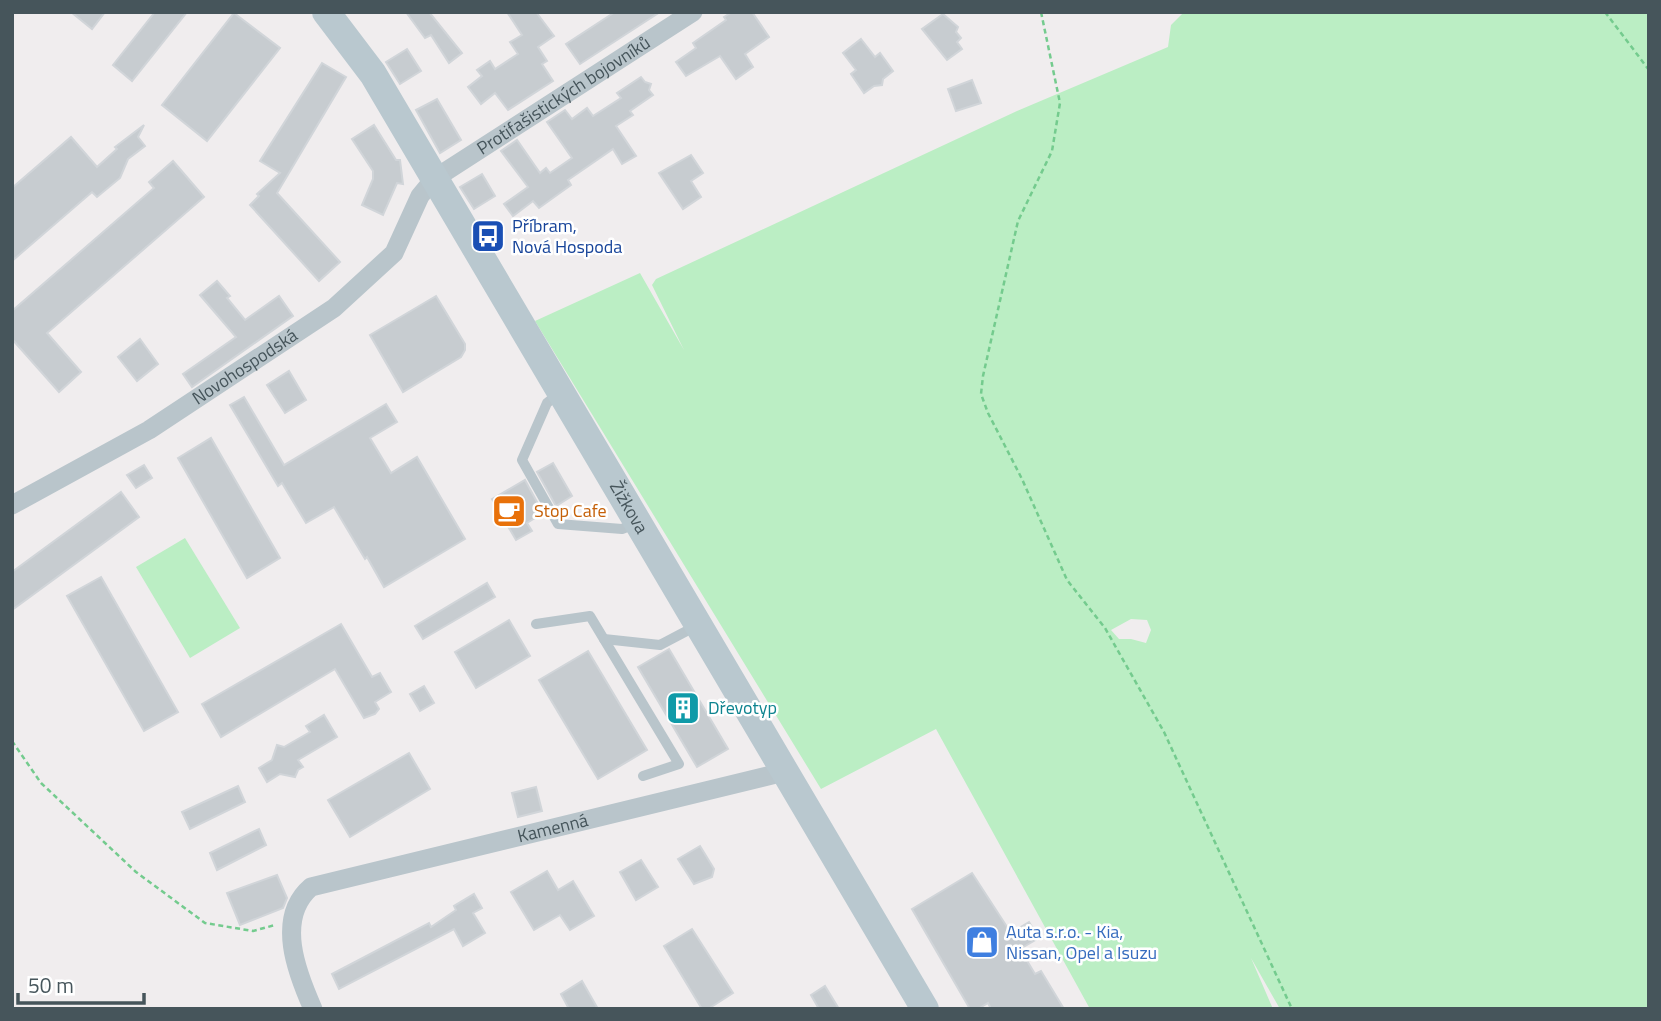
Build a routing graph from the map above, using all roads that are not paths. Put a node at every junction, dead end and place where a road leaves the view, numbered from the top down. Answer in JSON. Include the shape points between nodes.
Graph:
{"nodes":[{"id":1,"x":326,"y":12,"type":"edge"},
{"id":2,"x":693,"y":12,"type":"edge"},
{"id":3,"x":435,"y":179,"type":"junction"},
{"id":4,"x":561,"y":392,"type":"junction"},
{"id":5,"x":12,"y":505,"type":"edge"},
{"id":6,"x":638,"y":523,"type":"junction"},
{"id":7,"x":536,"y":624,"type":"dead end"},
{"id":8,"x":698,"y":625,"type":"junction"},
{"id":9,"x":604,"y":639,"type":"junction"},
{"id":10,"x":785,"y":772,"type":"junction"},
{"id":11,"x":643,"y":776,"type":"dead end"},
{"id":12,"x":313,"y":1009,"type":"edge"},
{"id":13,"x":925,"y":1009,"type":"edge"}],
"edges":[{"from":1,"to":3,"type":"street","name":"Žižkova","via":[[373,74]]},
{"from":2,"to":3,"type":"street","name":"Protifašistických bojovníků"},
{"from":3,"to":4,"type":"street","name":"Žižkova"},
{"from":3,"to":5,"type":"street","name":"Novohospodská","via":[[420,196],[394,253],[334,307],[149,430]]},
{"from":4,"to":6,"type":"street","name":"Žižkova"},
{"from":4,"to":6,"type":"lane","via":[[547,403],[522,460],[558,524],[622,529]]},
{"from":6,"to":8,"type":"street","name":"Žižkova"},
{"from":7,"to":9,"type":"lane","via":[[590,616]]},
{"from":8,"to":9,"type":"lane","via":[[660,645]]},
{"from":8,"to":10,"type":"street","name":"Žižkova"},
{"from":9,"to":11,"type":"lane","via":[[679,764]]},
{"from":10,"to":12,"type":"street","name":"Kamenná","via":[[311,887],[296,905],[292,920],[301,982]]},
{"from":10,"to":13,"type":"street","name":"Žižkova"}]}
